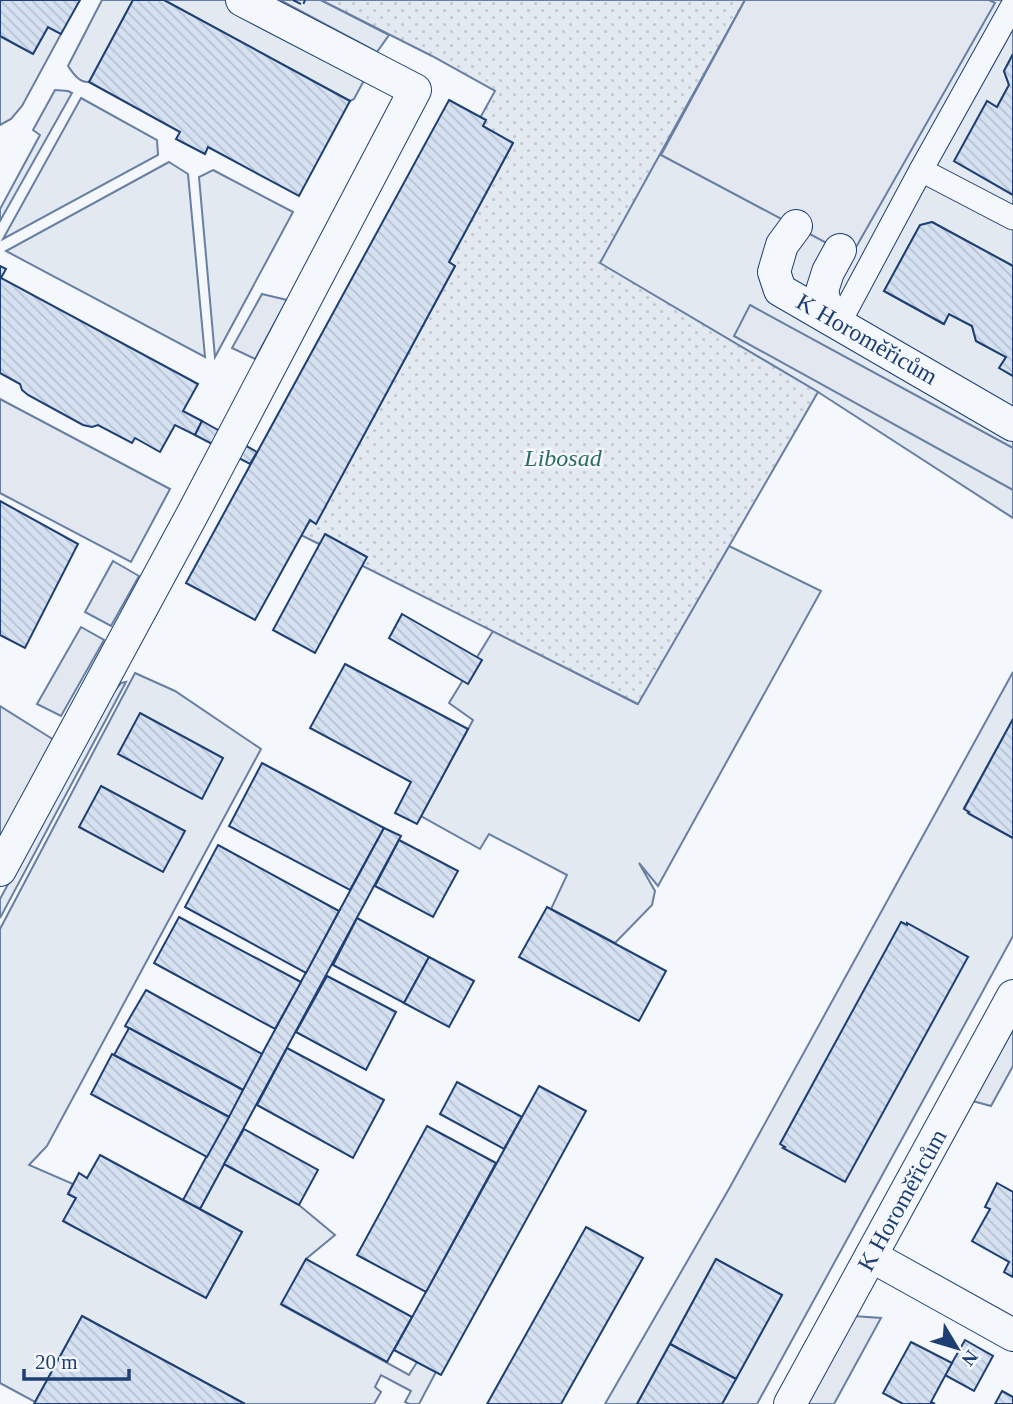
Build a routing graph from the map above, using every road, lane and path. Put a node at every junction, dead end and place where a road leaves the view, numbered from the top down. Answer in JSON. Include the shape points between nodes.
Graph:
{"nodes":[{"id":1,"x":242,"y":0,"type":"edge"},
{"id":2,"x":1013,"y":5,"type":"edge"},
{"id":3,"x":921,"y":170,"type":"junction"},
{"id":4,"x":1013,"y":218,"type":"edge"},
{"id":5,"x":796,"y":226,"type":"dead end"},
{"id":6,"x":840,"y":250,"type":"dead end"},
{"id":7,"x":834,"y":321,"type":"junction"},
{"id":8,"x":1013,"y":425,"type":"edge"},
{"id":9,"x":0,"y":870,"type":"edge"},
{"id":10,"x":1013,"y":996,"type":"edge"},
{"id":11,"x":871,"y":1256,"type":"junction"},
{"id":12,"x":1013,"y":1335,"type":"edge"},
{"id":13,"x":790,"y":1404,"type":"edge"}],
"edges":[{"from":1,"to":9,"type":"street","via":[[415,90]]},
{"from":2,"to":3,"type":"street"},
{"from":3,"to":4,"type":"street"},
{"from":3,"to":7,"type":"street"},
{"from":5,"to":7,"type":"street","name":"K Horoměřicům","via":[[782,245],[774,272],[780,289]]},
{"from":6,"to":7,"type":"street","via":[[822,291]]},
{"from":7,"to":8,"type":"street","name":"K Horoměřicům"},
{"from":10,"to":11,"type":"street","name":"K Horoměřicům"},
{"from":11,"to":12,"type":"street"},
{"from":11,"to":13,"type":"street","name":"K Horoměřicům"}]}
